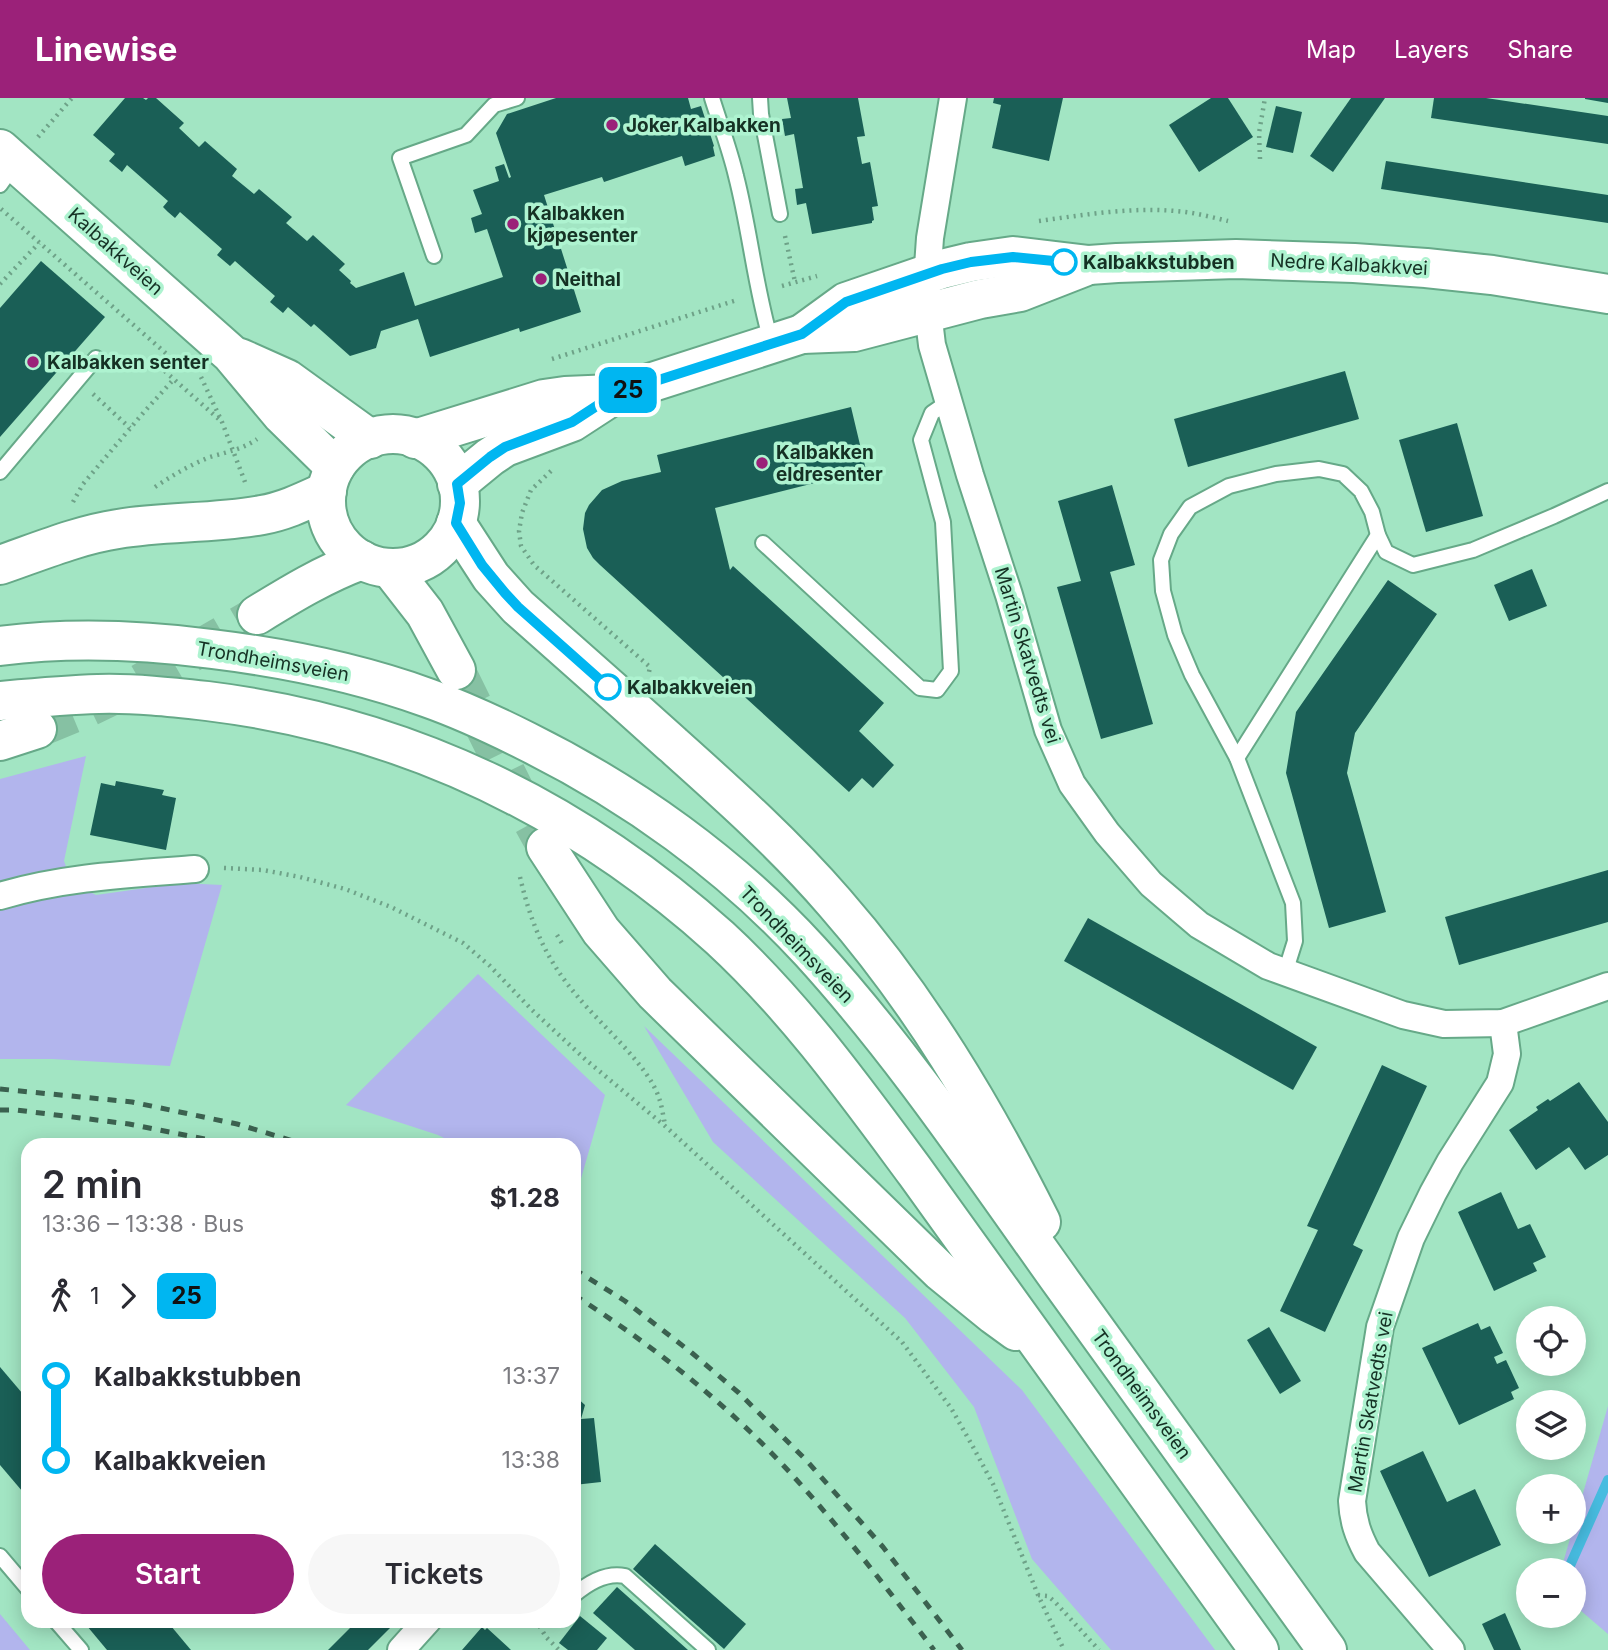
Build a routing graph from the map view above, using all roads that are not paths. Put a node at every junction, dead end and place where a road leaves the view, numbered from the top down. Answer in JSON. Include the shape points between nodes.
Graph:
{"nodes":[{"id":1,"x":517,"y":98,"type":"edge"},
{"id":2,"x":712,"y":98,"type":"edge"},
{"id":3,"x":760,"y":98,"type":"edge"},
{"id":4,"x":953,"y":98,"type":"edge"},
{"id":5,"x":13,"y":159,"type":"edge"},
{"id":6,"x":780,"y":214,"type":"road end"},
{"id":7,"x":434,"y":256,"type":"dead end"},
{"id":8,"x":1089,"y":265,"type":"junction"},
{"id":9,"x":927,"y":274,"type":"junction"},
{"id":10,"x":1608,"y":294,"type":"edge"},
{"id":11,"x":928,"y":313,"type":"junction"},
{"id":12,"x":787,"y":339,"type":"junction"},
{"id":13,"x":231,"y":354,"type":"junction"},
{"id":14,"x":96,"y":358,"type":"dead end"},
{"id":15,"x":615,"y":394,"type":"junction"},
{"id":16,"x":948,"y":402,"type":"junction"},
{"id":17,"x":370,"y":439,"type":"junction"},
{"id":18,"x":415,"y":439,"type":"junction"},
{"id":19,"x":0,"y":472,"type":"edge"},
{"id":20,"x":331,"y":479,"type":"junction"},
{"id":21,"x":457,"y":484,"type":"junction"},
{"id":22,"x":1608,"y":491,"type":"edge"},
{"id":23,"x":456,"y":523,"type":"junction"},
{"id":24,"x":1378,"y":536,"type":"junction"},
{"id":25,"x":763,"y":543,"type":"dead end"},
{"id":26,"x":376,"y":564,"type":"junction"},
{"id":27,"x":0,"y":565,"type":"edge"},
{"id":28,"x":257,"y":615,"type":"tunnel mouth"},
{"id":29,"x":0,"y":646,"type":"edge"},
{"id":30,"x":456,"y":670,"type":"tunnel mouth"},
{"id":31,"x":0,"y":701,"type":"edge"},
{"id":32,"x":37,"y":729,"type":"tunnel mouth"},
{"id":33,"x":0,"y":741,"type":"edge"},
{"id":34,"x":1237,"y":758,"type":"junction"},
{"id":35,"x":532,"y":858,"type":"tunnel mouth"},
{"id":36,"x":195,"y":869,"type":"road end"},
{"id":37,"x":0,"y":896,"type":"edge"},
{"id":38,"x":1285,"y":973,"type":"junction"},
{"id":39,"x":1608,"y":986,"type":"edge"},
{"id":40,"x":1503,"y":1023,"type":"junction"},
{"id":41,"x":1095,"y":1330,"type":"junction"},
{"id":42,"x":1044,"y":1350,"type":"junction"},
{"id":43,"x":0,"y":1556,"type":"edge"},
{"id":44,"x":21,"y":1581,"type":"edge"},
{"id":45,"x":581,"y":1589,"type":"edge"},
{"id":46,"x":62,"y":1628,"type":"edge"},
{"id":47,"x":421,"y":1628,"type":"edge"},
{"id":48,"x":81,"y":1650,"type":"edge"},
{"id":49,"x":401,"y":1650,"type":"edge"},
{"id":50,"x":708,"y":1650,"type":"edge"},
{"id":51,"x":1259,"y":1650,"type":"edge"},
{"id":52,"x":1327,"y":1650,"type":"edge"},
{"id":53,"x":1451,"y":1650,"type":"edge"}],
"edges":[{"from":1,"to":7,"type":"lane","via":[[494,105],[466,135],[400,158]]},
{"from":2,"to":12,"type":"lane","via":[[736,175],[762,308]]},
{"from":3,"to":6,"type":"lane"},
{"from":4,"to":9,"type":"street"},
{"from":5,"to":13,"type":"main road","name":"Kalbakkveien"},
{"from":8,"to":9,"type":"main road","name":"Nedre Kalbakkvei","via":[[1013,257]]},
{"from":8,"to":10,"type":"main road","name":"Nedre Kalbakkvei","via":[[1236,259],[1354,263],[1492,275]]},
{"from":8,"to":11,"type":"main road","name":"Nedre Kalbakkvei","via":[[1020,292]]},
{"from":9,"to":11,"type":"street"},
{"from":9,"to":12,"type":"main road","name":"Nedre Kalbakkvei","via":[[846,302]]},
{"from":11,"to":12,"type":"main road","name":"Nedre Kalbakkvei","via":[[854,332]]},
{"from":11,"to":16,"type":"street","name":"Martin Skatvedts vei"},
{"from":12,"to":15,"type":"main road","name":"Nedre Kalbakkvei"},
{"from":13,"to":17,"type":"main road","name":"Kalbakkveien","via":[[287,379]]},
{"from":13,"to":20,"type":"main road","name":"Kalbakkveien"},
{"from":14,"to":19,"type":"lane"},
{"from":15,"to":18,"type":"main road","name":"Nedre Kalbakkvei","via":[[544,400]]},
{"from":15,"to":21,"type":"main road","name":"Nedre Kalbakkvei","via":[[572,422],[505,447]]},
{"from":16,"to":25,"type":"lane","via":[[932,413],[921,440],[943,522],[951,671],[937,690],[920,688]]},
{"from":16,"to":38,"type":"street","name":"Martin Skatvedts vei","via":[[1048,730],[1072,784],[1151,884],[1199,925]]},
{"from":17,"to":18,"type":"main road","via":[[393,434]]},
{"from":17,"to":20,"type":"main road","via":[[344,455]]},
{"from":18,"to":21,"type":"main road","via":[[449,464]]},
{"from":20,"to":26,"type":"main road","via":[[327,512],[333,531],[345,548]]},
{"from":20,"to":27,"type":"main road","via":[[281,511],[116,529]]},
{"from":21,"to":23,"type":"main road"},
{"from":22,"to":24,"type":"lane","via":[[1473,550],[1413,565],[1386,552]]},
{"from":23,"to":26,"type":"main road","via":[[438,551],[423,561],[407,567]]},
{"from":23,"to":41,"type":"main road","via":[[491,577],[518,607],[783,846],[878,955],[964,1080],[1012,1164]]},
{"from":24,"to":34,"type":"lane"},
{"from":24,"to":34,"type":"lane","via":[[1361,491],[1343,474],[1319,469],[1229,486],[1189,507],[1171,534],[1161,559],[1163,591],[1175,635]]},
{"from":26,"to":28,"type":"main road","via":[[337,569]]},
{"from":26,"to":30,"type":"main road","via":[[425,613]]},
{"from":29,"to":41,"type":"main road","name":"Trondheimsveien","via":[[100,640],[166,643],[286,659],[427,697],[480,718],[609,787],[706,855],[808,950],[911,1073]]},
{"from":31,"to":42,"type":"main road","via":[[100,694],[148,696],[235,705],[347,728],[473,774],[588,836],[677,901],[769,988],[867,1106]]},
{"from":32,"to":33,"type":"main road"},
{"from":34,"to":38,"type":"lane","via":[[1293,903],[1295,941]]},
{"from":35,"to":42,"type":"main road","via":[[655,993],[940,1271]]},
{"from":36,"to":37,"type":"street","via":[[101,876]]},
{"from":38,"to":40,"type":"street","name":"Martin Skatvedts vei","via":[[1403,1015],[1444,1024]]},
{"from":39,"to":40,"type":"street","name":"Martin Skatvedts vei"},
{"from":40,"to":53,"type":"street","name":"Martin Skatvedts vei","via":[[1507,1054],[1500,1083],[1433,1193],[1411,1238],[1384,1314],[1352,1501],[1353,1521],[1367,1552]]},
{"from":41,"to":52,"type":"main road","name":"Trondheimsveien"},
{"from":42,"to":51,"type":"main road"},
{"from":43,"to":44,"type":"lane"},
{"from":45,"to":50,"type":"lane","via":[[616,1574],[625,1576]]},
{"from":46,"to":48,"type":"lane"},
{"from":47,"to":49,"type":"street"}]}
